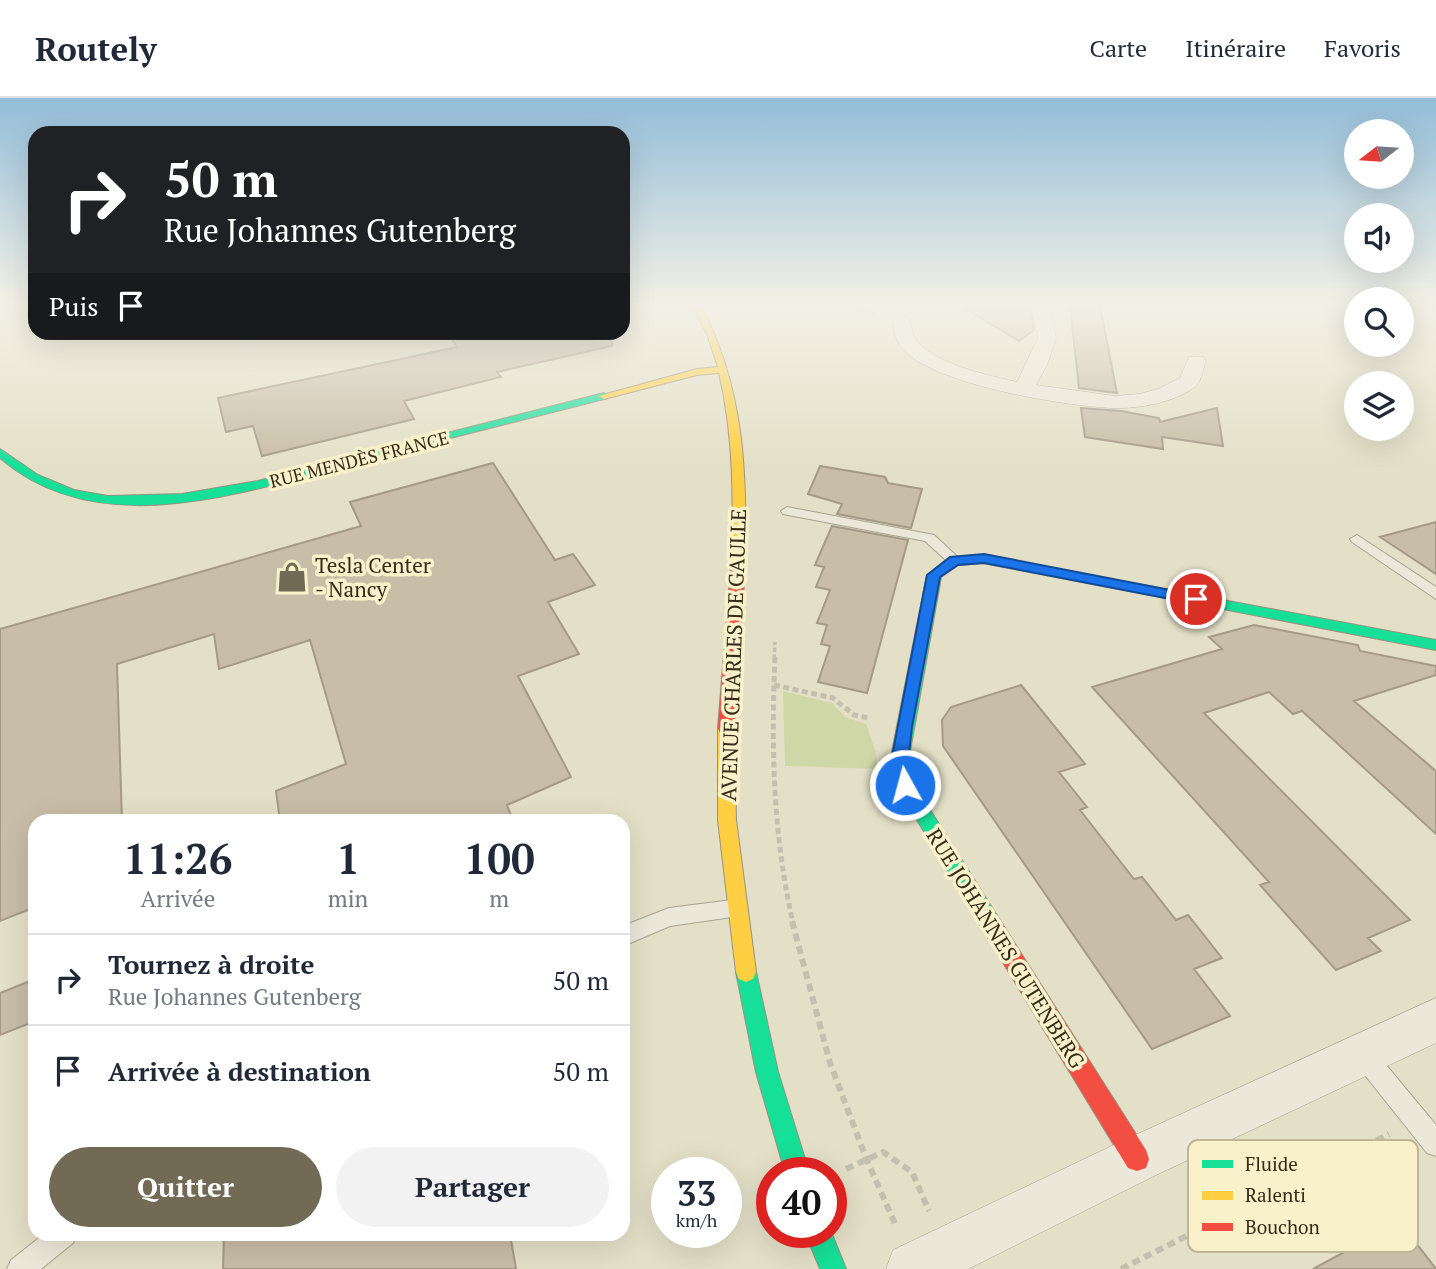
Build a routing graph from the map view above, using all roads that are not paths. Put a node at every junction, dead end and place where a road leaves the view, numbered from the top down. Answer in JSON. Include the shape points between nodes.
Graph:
{"nodes":[{"id":1,"x":720,"y":359,"type":"edge"},
{"id":2,"x":930,"y":359,"type":"edge"},
{"id":3,"x":1039,"y":359,"type":"edge"},
{"id":4,"x":1196,"y":361,"type":"dead end"},
{"id":5,"x":724,"y":369,"type":"junction"},
{"id":6,"x":1023,"y":389,"type":"junction"},
{"id":7,"x":0,"y":452,"type":"edge"},
{"id":8,"x":787,"y":511,"type":"dead end"},
{"id":9,"x":1357,"y":539,"type":"dead end"},
{"id":10,"x":955,"y":561,"type":"junction"},
{"id":11,"x":1436,"y":594,"type":"edge"},
{"id":12,"x":1436,"y":645,"type":"edge"},
{"id":13,"x":734,"y":909,"type":"junction"},
{"id":14,"x":630,"y":933,"type":"edge"},
{"id":15,"x":1436,"y":1020,"type":"edge"},
{"id":16,"x":1363,"y":1054,"type":"junction"},
{"id":17,"x":1436,"y":1144,"type":"edge"},
{"id":18,"x":793,"y":1157,"type":"edge"},
{"id":19,"x":1137,"y":1159,"type":"junction"},
{"id":20,"x":55,"y":1241,"type":"edge"},
{"id":21,"x":824,"y":1248,"type":"edge"},
{"id":22,"x":924,"y":1263,"type":"edge"},
{"id":23,"x":20,"y":1269,"type":"edge"},
{"id":24,"x":832,"y":1269,"type":"edge"}],
"edges":[{"from":1,"to":5,"type":"street","name":"AVENUE CHARLES DE GAULLE"},
{"from":2,"to":6,"type":"street","via":[[978,380]]},
{"from":3,"to":6,"type":"street"},
{"from":4,"to":6,"type":"street","via":[[1189,381],[1165,394],[1139,400],[1115,402]]},
{"from":5,"to":7,"type":"street","name":"RUE MENDÈS FRANCE","via":[[238,489],[184,497],[98,498],[51,489]]},
{"from":5,"to":13,"type":"street","name":"AVENUE CHARLES DE GAULLE","via":[[739,454],[738,555],[724,764]]},
{"from":8,"to":10,"type":"lane","via":[[929,538]]},
{"from":9,"to":11,"type":"lane"},
{"from":10,"to":12,"type":"street","via":[[984,559]]},
{"from":10,"to":19,"type":"street","name":"RUE JOHANNES GUTENBERG","via":[[934,575],[899,762],[905,785]]},
{"from":13,"to":14,"type":"lane","via":[[669,917]]},
{"from":13,"to":18,"type":"street","name":"AVENUE CHARLES DE GAULLE","via":[[762,1055]]},
{"from":15,"to":16,"type":"street"},
{"from":16,"to":17,"type":"lane"},
{"from":16,"to":19,"type":"street"},
{"from":19,"to":22,"type":"street"},
{"from":20,"to":23,"type":"lane"},
{"from":21,"to":24,"type":"street"}]}
